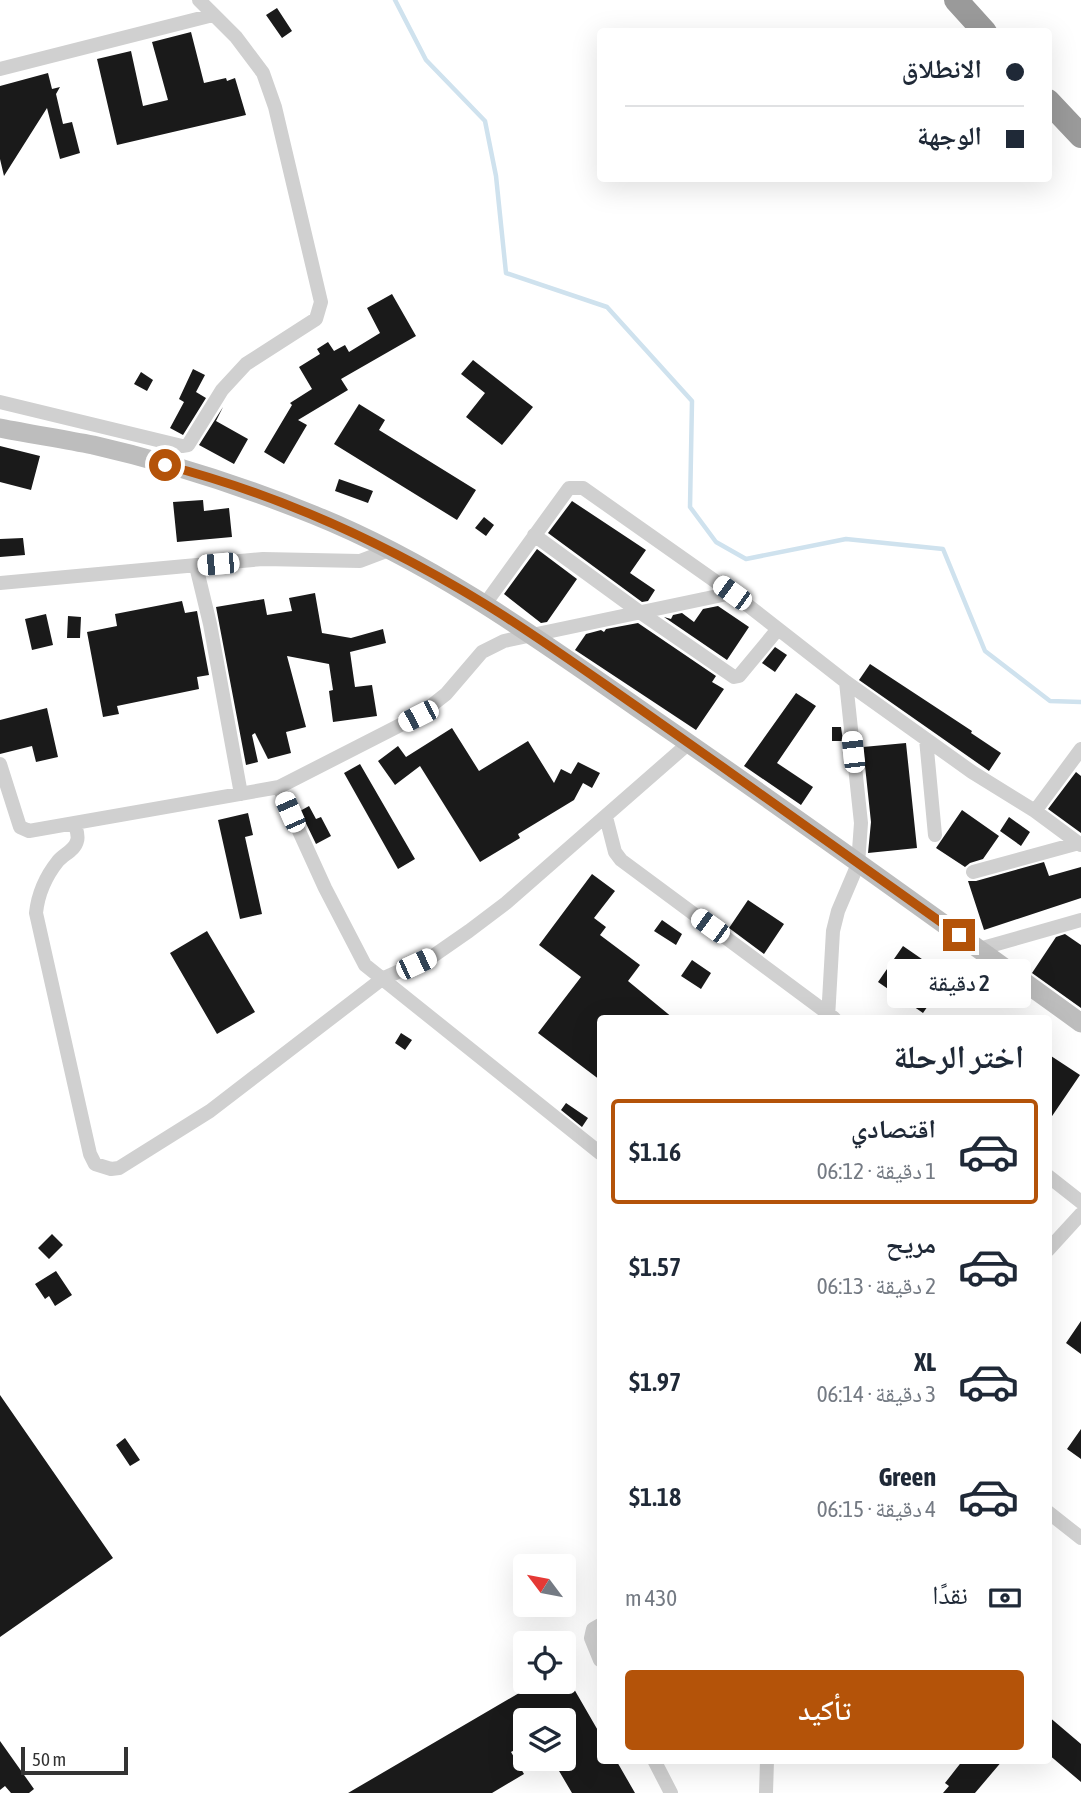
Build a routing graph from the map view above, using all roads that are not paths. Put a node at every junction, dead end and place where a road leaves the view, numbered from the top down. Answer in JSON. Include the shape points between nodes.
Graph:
{"nodes":[{"id":1,"x":198,"y":0,"type":"edge"},
{"id":2,"x":956,"y":0,"type":"edge"},
{"id":3,"x":213,"y":15,"type":"junction"},
{"id":4,"x":981,"y":28,"type":"edge"},
{"id":5,"x":0,"y":69,"type":"edge"},
{"id":6,"x":1052,"y":105,"type":"edge"},
{"id":7,"x":1081,"y":136,"type":"edge"},
{"id":8,"x":0,"y":402,"type":"edge"},
{"id":9,"x":0,"y":428,"type":"edge"},
{"id":10,"x":534,"y":535,"type":"junction"},
{"id":11,"x":389,"y":550,"type":"junction"},
{"id":12,"x":196,"y":566,"type":"junction"},
{"id":13,"x":0,"y":583,"type":"edge"},
{"id":14,"x":732,"y":593,"type":"junction"},
{"id":15,"x":485,"y":604,"type":"junction"},
{"id":16,"x":641,"y":613,"type":"junction"},
{"id":17,"x":778,"y":629,"type":"junction"},
{"id":18,"x":532,"y":635,"type":"junction"},
{"id":19,"x":846,"y":682,"type":"junction"},
{"id":20,"x":926,"y":739,"type":"junction"},
{"id":21,"x":689,"y":743,"type":"junction"},
{"id":22,"x":1079,"y":754,"type":"edge"},
{"id":23,"x":0,"y":765,"type":"edge"},
{"id":24,"x":279,"y":787,"type":"junction"},
{"id":25,"x":241,"y":794,"type":"junction"},
{"id":26,"x":1035,"y":811,"type":"junction"},
{"id":27,"x":606,"y":817,"type":"junction"},
{"id":28,"x":75,"y":824,"type":"junction"},
{"id":29,"x":935,"y":835,"type":"dead end"},
{"id":30,"x":1080,"y":844,"type":"edge"},
{"id":31,"x":858,"y":864,"type":"junction"},
{"id":32,"x":973,"y":872,"type":"dead end"},
{"id":33,"x":1079,"y":923,"type":"edge"},
{"id":34,"x":979,"y":949,"type":"junction"},
{"id":35,"x":382,"y":979,"type":"junction"},
{"id":36,"x":828,"y":1015,"type":"edge"},
{"id":37,"x":831,"y":1015,"type":"edge"},
{"id":38,"x":1081,"y":1023,"type":"edge"},
{"id":39,"x":597,"y":1151,"type":"edge"},
{"id":40,"x":1052,"y":1179,"type":"edge"},
{"id":41,"x":1081,"y":1202,"type":"edge"},
{"id":42,"x":1081,"y":1214,"type":"edge"},
{"id":43,"x":1052,"y":1246,"type":"edge"},
{"id":44,"x":1052,"y":1515,"type":"edge"},
{"id":45,"x":1081,"y":1538,"type":"edge"},
{"id":46,"x":597,"y":1627,"type":"edge"},
{"id":47,"x":597,"y":1653,"type":"edge"},
{"id":48,"x":656,"y":1764,"type":"edge"},
{"id":49,"x":768,"y":1764,"type":"edge"},
{"id":50,"x":671,"y":1793,"type":"edge"},
{"id":51,"x":766,"y":1793,"type":"edge"}],
"edges":[{"from":1,"to":3,"type":"street"},
{"from":2,"to":4,"type":"highway"},
{"from":3,"to":5,"type":"street"},
{"from":3,"to":8,"type":"street","via":[[264,73],[321,302],[316,320],[246,363],[222,390],[188,445]]},
{"from":6,"to":7,"type":"highway"},
{"from":9,"to":11,"type":"main road","via":[[93,445],[213,478],[316,516]]},
{"from":10,"to":14,"type":"street","via":[[569,488],[583,488]]},
{"from":10,"to":15,"type":"street"},
{"from":10,"to":16,"type":"street"},
{"from":11,"to":12,"type":"street","via":[[360,561],[262,559]]},
{"from":11,"to":15,"type":"main road"},
{"from":12,"to":13,"type":"street"},
{"from":12,"to":25,"type":"street"},
{"from":14,"to":16,"type":"street"},
{"from":14,"to":17,"type":"street"},
{"from":15,"to":18,"type":"main road"},
{"from":16,"to":17,"type":"street","via":[[737,677]]},
{"from":16,"to":18,"type":"street"},
{"from":17,"to":19,"type":"street"},
{"from":18,"to":21,"type":"main road"},
{"from":18,"to":24,"type":"street","via":[[490,647],[418,716]]},
{"from":19,"to":20,"type":"street"},
{"from":19,"to":31,"type":"street","via":[[861,823]]},
{"from":20,"to":26,"type":"street"},
{"from":20,"to":29,"type":"street"},
{"from":21,"to":27,"type":"street"},
{"from":21,"to":31,"type":"main road"},
{"from":22,"to":26,"type":"street"},
{"from":23,"to":28,"type":"street","via":[[20,827],[35,831]]},
{"from":24,"to":25,"type":"street"},
{"from":24,"to":35,"type":"street","via":[[365,965]]},
{"from":25,"to":28,"type":"street"},
{"from":26,"to":30,"type":"street"},
{"from":27,"to":35,"type":"street","via":[[469,931],[433,956]]},
{"from":27,"to":36,"type":"street","via":[[621,860]]},
{"from":28,"to":35,"type":"street","via":[[78,839],[44,882],[36,913],[95,1164],[119,1168],[211,1111]]},
{"from":30,"to":32,"type":"street"},
{"from":31,"to":34,"type":"main road"},
{"from":31,"to":37,"type":"street","via":[[833,931]]},
{"from":33,"to":34,"type":"street"},
{"from":34,"to":38,"type":"main road"},
{"from":35,"to":39,"type":"street"},
{"from":40,"to":41,"type":"street"},
{"from":42,"to":43,"type":"street"},
{"from":44,"to":45,"type":"street"},
{"from":46,"to":47,"type":"street","via":[[591,1638]]},
{"from":48,"to":50,"type":"street"},
{"from":49,"to":51,"type":"street"}]}
